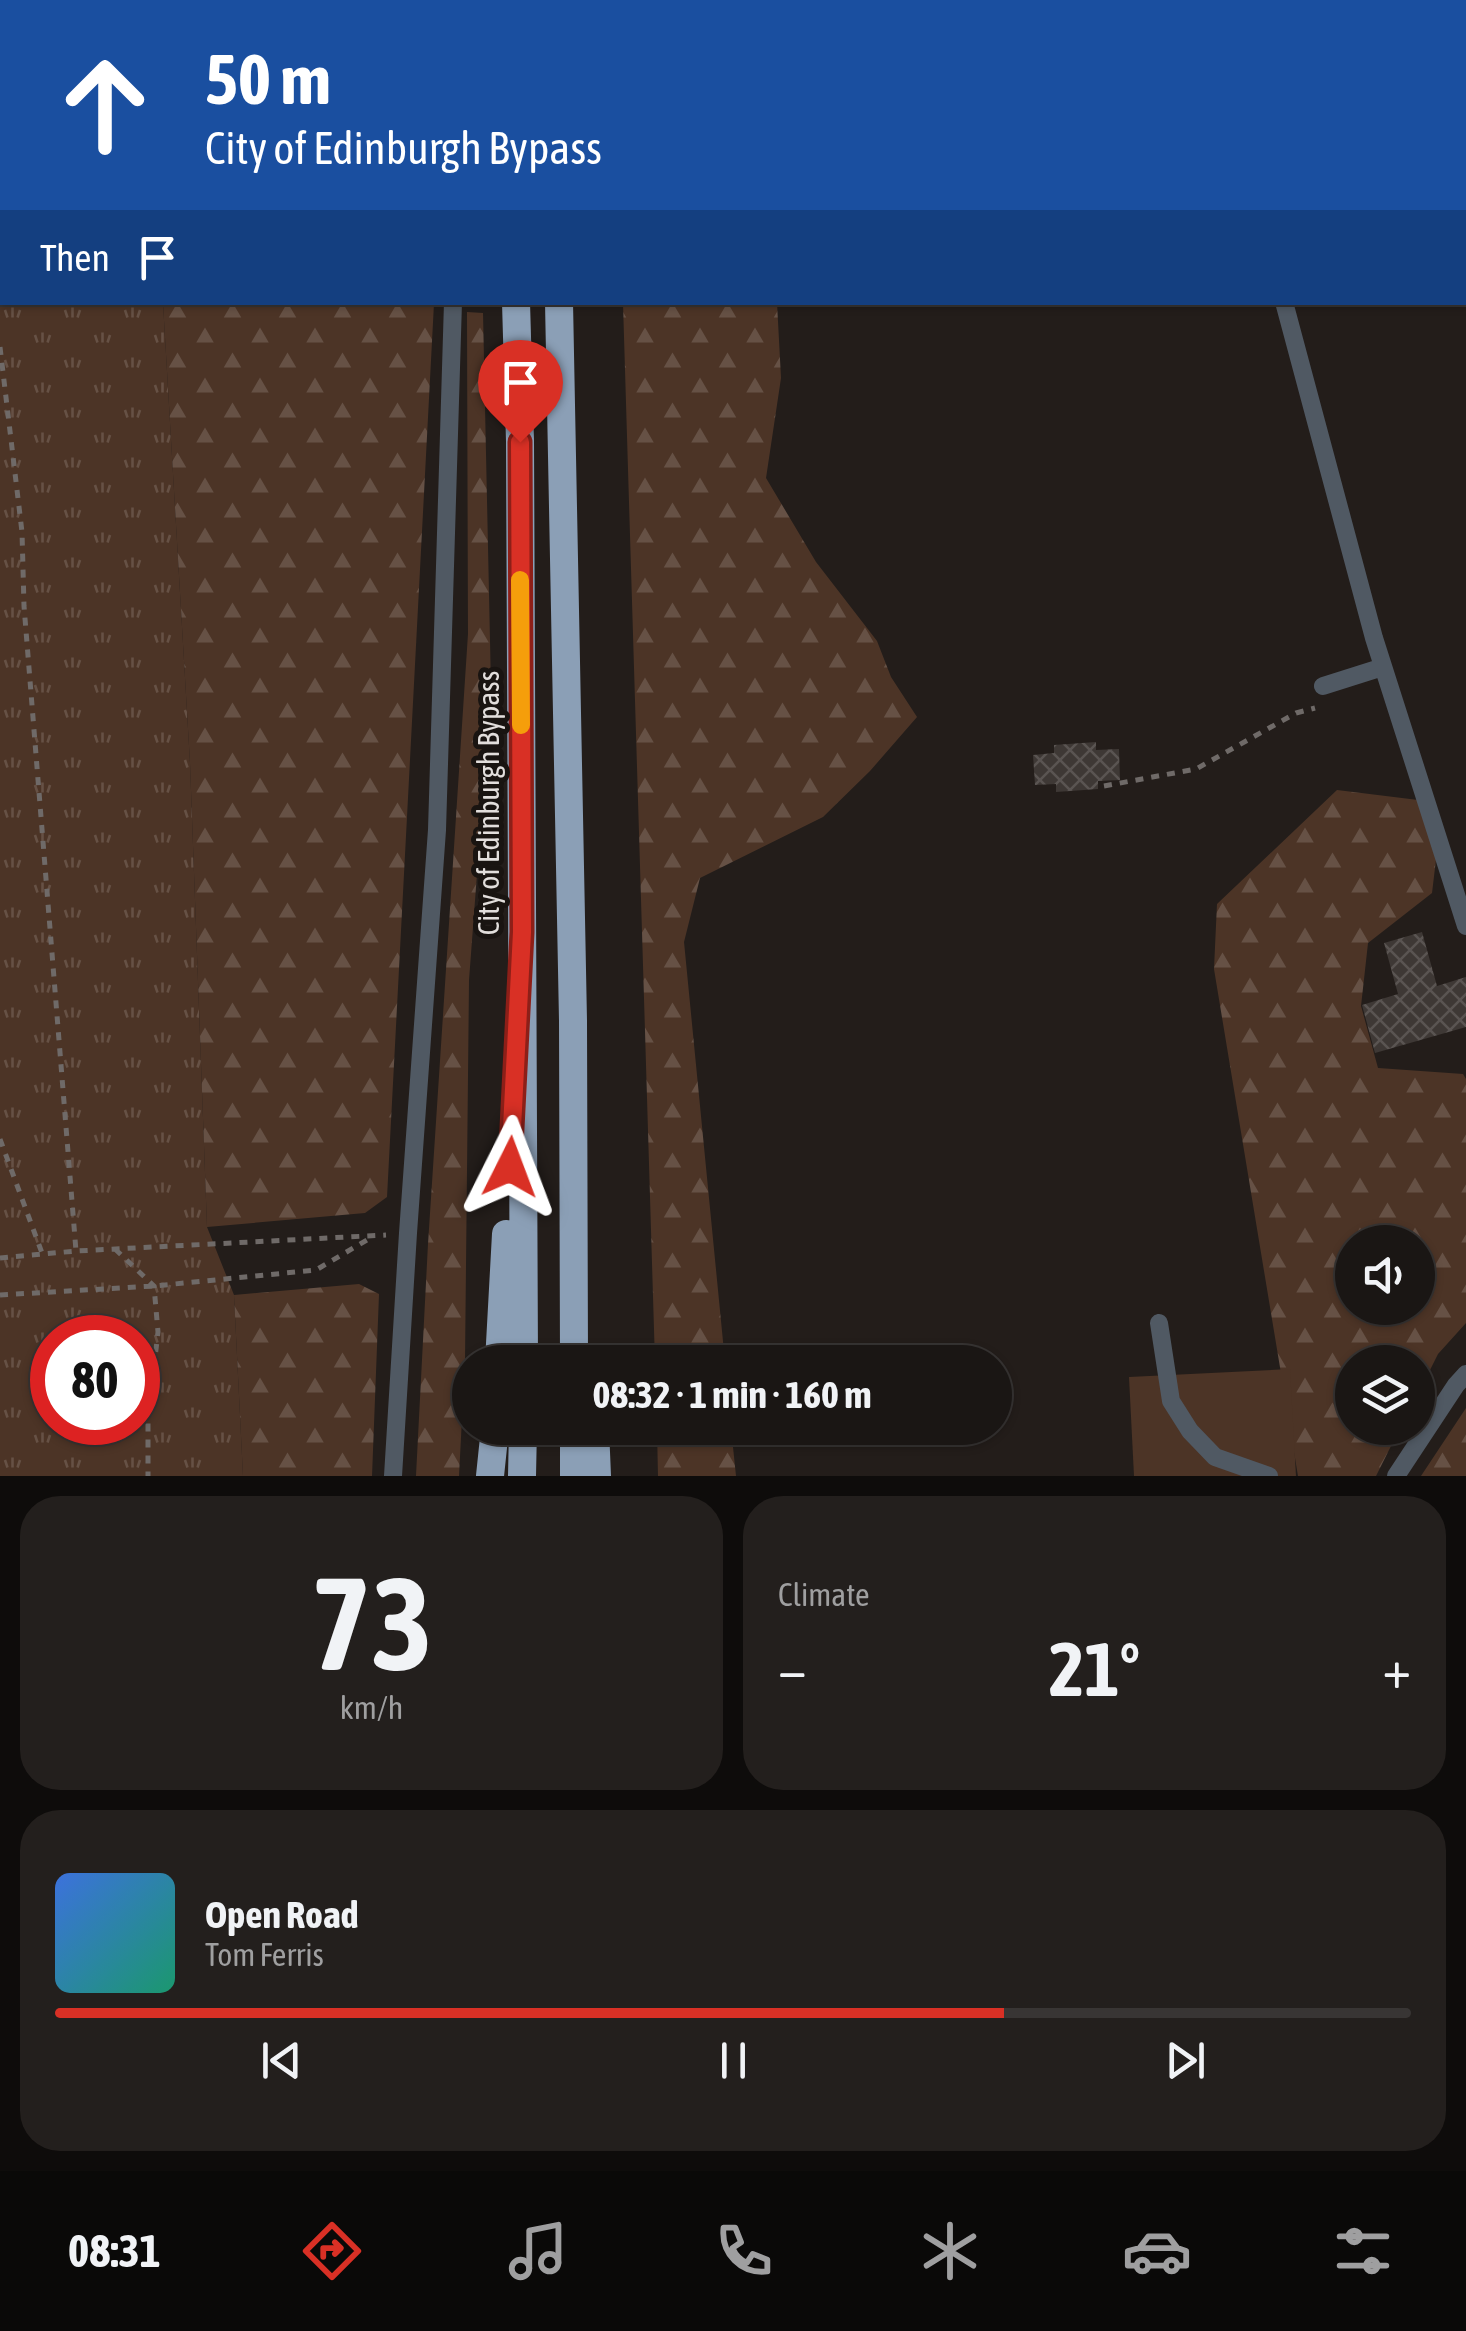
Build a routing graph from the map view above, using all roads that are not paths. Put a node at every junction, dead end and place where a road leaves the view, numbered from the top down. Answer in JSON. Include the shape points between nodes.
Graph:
{"nodes":[{"id":1,"x":452,"y":305,"type":"edge"},
{"id":2,"x":516,"y":305,"type":"edge"},
{"id":3,"x":559,"y":305,"type":"edge"},
{"id":4,"x":1285,"y":305,"type":"edge"},
{"id":5,"x":1383,"y":667,"type":"junction"},
{"id":6,"x":1323,"y":686,"type":"road end"},
{"id":7,"x":1466,"y":926,"type":"edge"},
{"id":8,"x":522,"y":932,"type":"junction"},
{"id":9,"x":572,"y":1022,"type":"junction"},
{"id":10,"x":1158,"y":1323,"type":"dead end"},
{"id":11,"x":501,"y":1345,"type":"edge"},
{"id":12,"x":524,"y":1345,"type":"edge"},
{"id":13,"x":574,"y":1345,"type":"edge"},
{"id":14,"x":590,"y":1345,"type":"edge"},
{"id":15,"x":1466,"y":1374,"type":"edge"},
{"id":16,"x":493,"y":1445,"type":"edge"},
{"id":17,"x":523,"y":1445,"type":"edge"},
{"id":18,"x":574,"y":1445,"type":"edge"},
{"id":19,"x":596,"y":1445,"type":"edge"},
{"id":20,"x":393,"y":1476,"type":"edge"},
{"id":21,"x":490,"y":1476,"type":"edge"},
{"id":22,"x":522,"y":1476,"type":"edge"},
{"id":23,"x":574,"y":1476,"type":"edge"},
{"id":24,"x":598,"y":1476,"type":"edge"},
{"id":25,"x":1268,"y":1476,"type":"edge"},
{"id":26,"x":1396,"y":1476,"type":"edge"}],
"edges":[{"from":1,"to":20,"type":"lane","via":[[437,830]]},
{"from":2,"to":8,"type":"highway","name":"City of Edinburgh Bypass"},
{"from":3,"to":9,"type":"highway"},
{"from":4,"to":5,"type":"lane"},
{"from":5,"to":6,"type":"lane"},
{"from":5,"to":7,"type":"lane"},
{"from":8,"to":11,"type":"highway"},
{"from":8,"to":12,"type":"highway","name":"City of Edinburgh Bypass"},
{"from":9,"to":13,"type":"highway"},
{"from":9,"to":14,"type":"highway"},
{"from":10,"to":25,"type":"lane","via":[[1171,1401],[1190,1432],[1216,1457]]},
{"from":15,"to":26,"type":"lane"},
{"from":16,"to":21,"type":"highway"},
{"from":17,"to":22,"type":"highway"},
{"from":18,"to":23,"type":"highway"},
{"from":19,"to":24,"type":"highway"}]}
